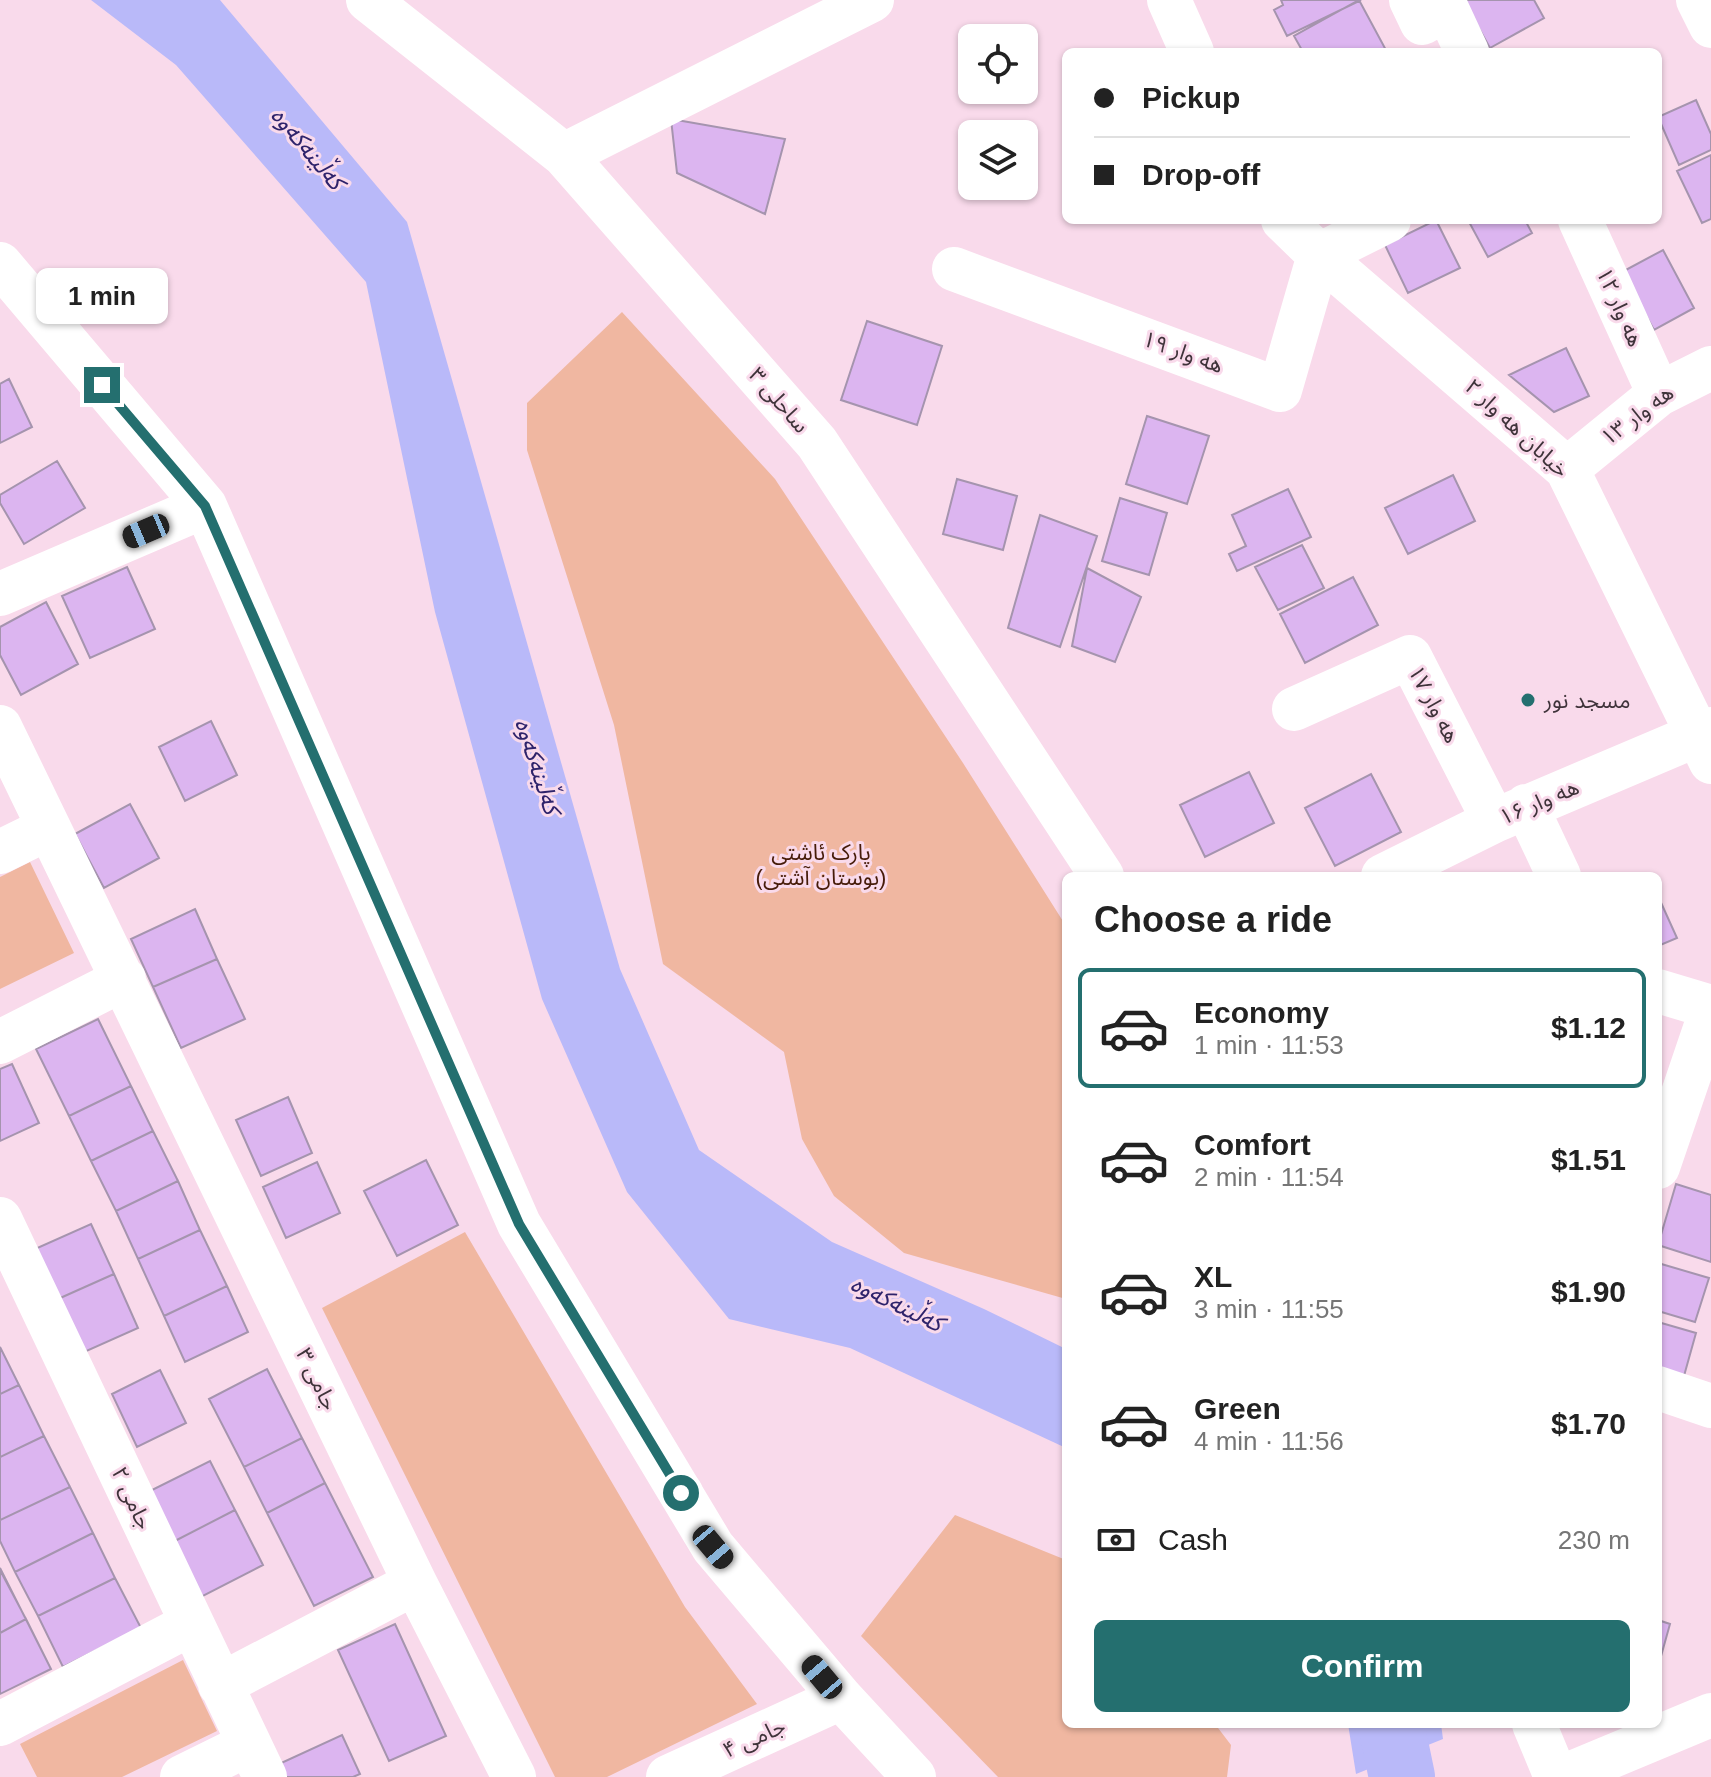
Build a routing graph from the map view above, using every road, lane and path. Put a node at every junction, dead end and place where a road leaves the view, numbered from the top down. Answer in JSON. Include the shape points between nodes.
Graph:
{"nodes":[{"id":1,"x":368,"y":0,"type":"edge"},
{"id":2,"x":872,"y":0,"type":"edge"},
{"id":3,"x":1169,"y":0,"type":"edge"},
{"id":4,"x":1411,"y":0,"type":"edge"},
{"id":5,"x":1698,"y":0,"type":"edge"},
{"id":6,"x":1711,"y":26,"type":"edge"},
{"id":7,"x":1190,"y":48,"type":"edge"},
{"id":8,"x":1465,"y":48,"type":"edge"},
{"id":9,"x":564,"y":155,"type":"junction"},
{"id":10,"x":1287,"y":224,"type":"edge"},
{"id":11,"x":1381,"y":224,"type":"edge"},
{"id":12,"x":1582,"y":224,"type":"edge"},
{"id":13,"x":1319,"y":255,"type":"junction"},
{"id":14,"x":0,"y":264,"type":"edge"},
{"id":15,"x":954,"y":269,"type":"dead end"},
{"id":16,"x":1711,"y":368,"type":"edge"},
{"id":17,"x":1659,"y":394,"type":"junction"},
{"id":18,"x":1567,"y":469,"type":"junction"},
{"id":19,"x":205,"y":506,"type":"junction"},
{"id":20,"x":0,"y":594,"type":"edge"},
{"id":21,"x":1294,"y":709,"type":"dead end"},
{"id":22,"x":0,"y":727,"type":"edge"},
{"id":23,"x":1707,"y":742,"type":"edge"},
{"id":24,"x":1510,"y":814,"type":"junction"},
{"id":25,"x":49,"y":828,"type":"junction"},
{"id":26,"x":0,"y":852,"type":"edge"},
{"id":27,"x":1099,"y":872,"type":"edge"},
{"id":28,"x":1391,"y":872,"type":"edge"},
{"id":29,"x":1556,"y":872,"type":"edge"},
{"id":30,"x":124,"y":979,"type":"junction"},
{"id":31,"x":1662,"y":992,"type":"edge"},
{"id":32,"x":1711,"y":1009,"type":"edge"},
{"id":33,"x":0,"y":1042,"type":"edge"},
{"id":34,"x":1662,"y":1155,"type":"edge"},
{"id":35,"x":0,"y":1219,"type":"edge"},
{"id":36,"x":1662,"y":1388,"type":"edge"},
{"id":37,"x":1708,"y":1394,"type":"edge"},
{"id":38,"x":415,"y":1583,"type":"junction"},
{"id":39,"x":191,"y":1624,"type":"junction"},
{"id":40,"x":220,"y":1685,"type":"junction"},
{"id":41,"x":841,"y":1698,"type":"junction"},
{"id":42,"x":1711,"y":1715,"type":"edge"},
{"id":43,"x":0,"y":1724,"type":"edge"},
{"id":44,"x":1536,"y":1728,"type":"edge"},
{"id":45,"x":257,"y":1760,"type":"edge"},
{"id":46,"x":182,"y":1777,"type":"edge"},
{"id":47,"x":514,"y":1777,"type":"edge"},
{"id":48,"x":668,"y":1777,"type":"edge"},
{"id":49,"x":914,"y":1777,"type":"edge"},
{"id":50,"x":1559,"y":1777,"type":"edge"}],
"edges":[{"from":1,"to":9,"type":"street","name":"ساحلی ۳"},
{"from":2,"to":9,"type":"street"},
{"from":3,"to":7,"type":"street"},
{"from":4,"to":8,"type":"street","via":[[1422,23],[1447,9]]},
{"from":5,"to":6,"type":"street"},
{"from":9,"to":27,"type":"street","name":"ساحلی ۳","via":[[817,443]]},
{"from":10,"to":13,"type":"street","name":"خیابان هه وار ۲"},
{"from":11,"to":13,"type":"street"},
{"from":12,"to":17,"type":"street","name":"هه وار ۱۲"},
{"from":13,"to":15,"type":"street","name":"هه وار ۱۹","via":[[1280,390]]},
{"from":13,"to":18,"type":"street","name":"خیابان هه وار ۲"},
{"from":14,"to":19,"type":"street"},
{"from":16,"to":17,"type":"street","name":"هه وار ۱۳"},
{"from":17,"to":18,"type":"street","name":"هه وار ۱۳"},
{"from":18,"to":23,"type":"street","name":"خیابان هه وار ۲"},
{"from":19,"to":20,"type":"street"},
{"from":19,"to":41,"type":"street","via":[[519,1224],[713,1547]]},
{"from":21,"to":24,"type":"street","name":"هه وار ۱۷","via":[[1410,657]]},
{"from":22,"to":25,"type":"street","name":"جامی ۳"},
{"from":23,"to":24,"type":"street","name":"هه وار ۱۶"},
{"from":24,"to":28,"type":"street","name":"هه وار ۱۶"},
{"from":24,"to":29,"type":"street"},
{"from":25,"to":26,"type":"street"},
{"from":25,"to":30,"type":"street","name":"جامی ۳"},
{"from":30,"to":33,"type":"street"},
{"from":30,"to":38,"type":"street","name":"جامی ۳"},
{"from":31,"to":32,"type":"street"},
{"from":32,"to":34,"type":"street"},
{"from":35,"to":39,"type":"street","name":"جامی ۲"},
{"from":36,"to":37,"type":"street"},
{"from":38,"to":40,"type":"street"},
{"from":38,"to":47,"type":"street","name":"جامی ۳"},
{"from":39,"to":40,"type":"street","name":"جامی ۲"},
{"from":39,"to":43,"type":"street"},
{"from":40,"to":45,"type":"street","name":"جامی ۲"},
{"from":41,"to":48,"type":"street","name":"جامی ۴"},
{"from":41,"to":49,"type":"street"},
{"from":42,"to":50,"type":"street"},
{"from":44,"to":50,"type":"street"},
{"from":45,"to":46,"type":"street"}]}
